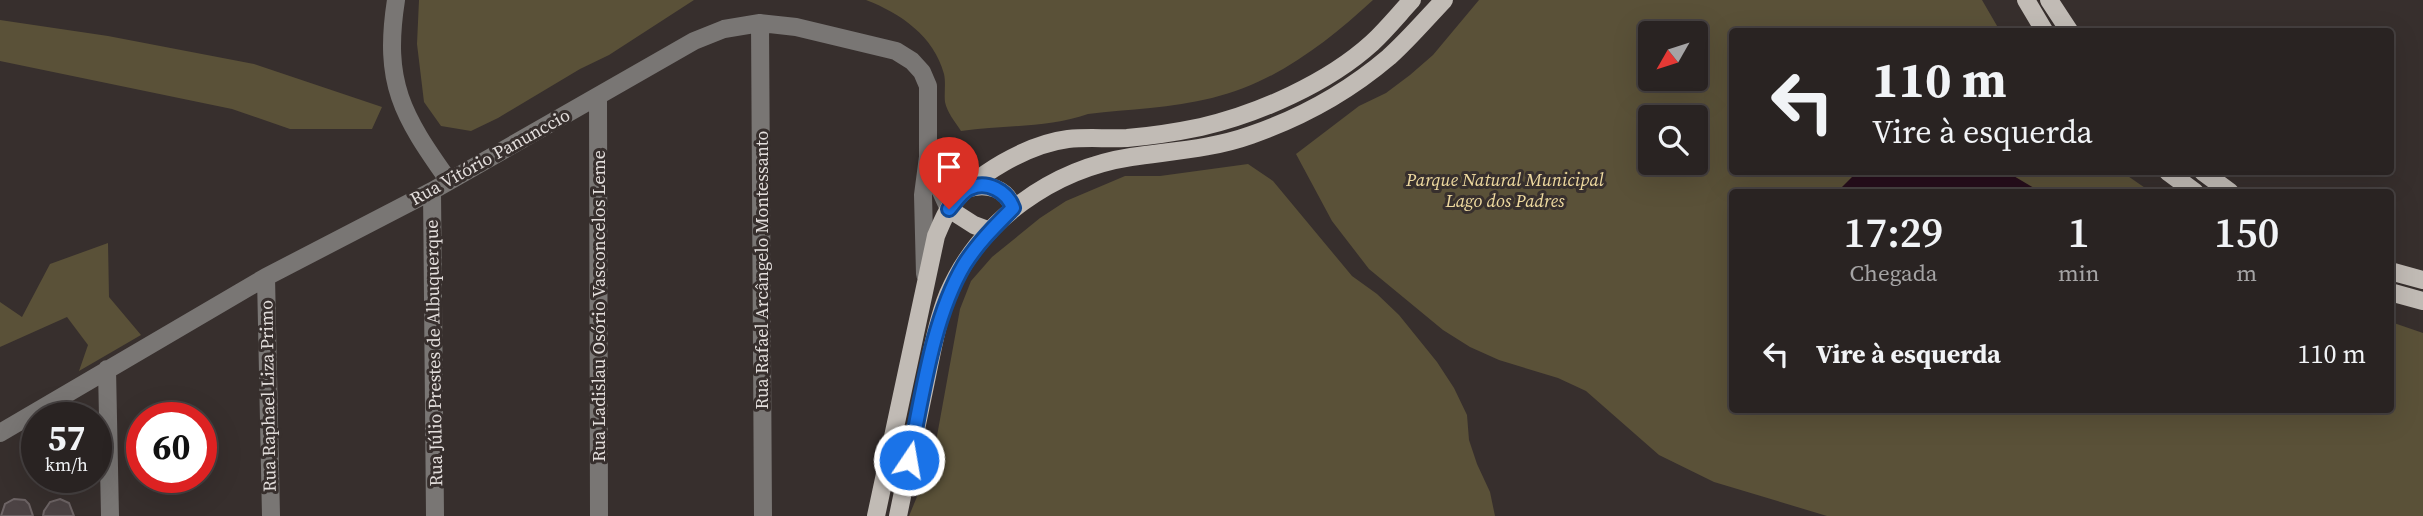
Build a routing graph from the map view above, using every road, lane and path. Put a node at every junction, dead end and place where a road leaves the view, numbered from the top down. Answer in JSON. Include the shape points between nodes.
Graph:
{"nodes":[{"id":1,"x":396,"y":0,"type":"edge"},
{"id":2,"x":1412,"y":0,"type":"edge"},
{"id":3,"x":1444,"y":0,"type":"edge"},
{"id":4,"x":2026,"y":0,"type":"edge"},
{"id":5,"x":2049,"y":0,"type":"edge"},
{"id":6,"x":760,"y":23,"type":"junction"},
{"id":7,"x":2043,"y":28,"type":"edge"},
{"id":8,"x":2067,"y":28,"type":"edge"},
{"id":9,"x":598,"y":97,"type":"junction"},
{"id":10,"x":928,"y":157,"type":"junction"},
{"id":11,"x":2172,"y":175,"type":"edge"},
{"id":12,"x":2207,"y":175,"type":"edge"},
{"id":13,"x":449,"y":181,"type":"junction"},
{"id":14,"x":2191,"y":189,"type":"edge"},
{"id":15,"x":2226,"y":189,"type":"edge"},
{"id":16,"x":432,"y":191,"type":"junction"},
{"id":17,"x":941,"y":191,"type":"junction"},
{"id":18,"x":966,"y":191,"type":"junction"},
{"id":19,"x":1013,"y":208,"type":"junction"},
{"id":20,"x":949,"y":209,"type":"junction"},
{"id":21,"x":990,"y":231,"type":"junction"},
{"id":22,"x":2394,"y":272,"type":"edge"},
{"id":23,"x":265,"y":277,"type":"junction"},
{"id":24,"x":2423,"y":280,"type":"edge"},
{"id":25,"x":925,"y":282,"type":"junction"},
{"id":26,"x":2394,"y":293,"type":"edge"},
{"id":27,"x":2423,"y":300,"type":"edge"},
{"id":28,"x":107,"y":369,"type":"junction"},
{"id":29,"x":81,"y":384,"type":"junction"},
{"id":30,"x":98,"y":402,"type":"edge"},
{"id":31,"x":108,"y":402,"type":"edge"},
{"id":32,"x":0,"y":433,"type":"edge"},
{"id":33,"x":110,"y":493,"type":"edge"},
{"id":34,"x":110,"y":516,"type":"edge"},
{"id":35,"x":271,"y":516,"type":"edge"},
{"id":36,"x":435,"y":516,"type":"edge"},
{"id":37,"x":599,"y":516,"type":"edge"},
{"id":38,"x":763,"y":516,"type":"edge"},
{"id":39,"x":876,"y":516,"type":"edge"},
{"id":40,"x":898,"y":516,"type":"edge"}],
"edges":[{"from":1,"to":13,"type":"street","via":[[391,62],[397,89],[424,147]]},
{"from":2,"to":18,"type":"main road","via":[[1371,43],[1340,67],[1259,108],[1202,127],[1126,138],[1066,140],[1038,147]]},
{"from":3,"to":19,"type":"main road","via":[[1390,57],[1297,116],[1220,144],[1089,167],[1059,178]]},
{"from":4,"to":7,"type":"main road"},
{"from":5,"to":8,"type":"main road"},
{"from":6,"to":9,"type":"street","name":"Rua Vitório Panunccio","via":[[724,29],[694,41]]},
{"from":6,"to":10,"type":"street","name":"Rua Vitório Panunccio","via":[[895,51],[912,61],[928,86]]},
{"from":6,"to":38,"type":"street","name":"Rua Rafael Arcângelo Montessanto"},
{"from":9,"to":13,"type":"street","name":"Rua Vitório Panunccio"},
{"from":9,"to":37,"type":"street","name":"Rua Ladislau Osório Vasconcelos Leme"},
{"from":10,"to":17,"type":"street","name":"Rua Vitório Panunccio"},
{"from":10,"to":25,"type":"street","name":"Rua Vitório Panunccio","via":[[923,195]]},
{"from":11,"to":14,"type":"main road"},
{"from":12,"to":15,"type":"main road"},
{"from":13,"to":16,"type":"street","name":"Rua Vitório Panunccio"},
{"from":16,"to":23,"type":"street","name":"Rua Vitório Panunccio"},
{"from":16,"to":36,"type":"street","name":"Rua Júlio Prestes de Albuquerque"},
{"from":17,"to":18,"type":"street","via":[[956,195]]},
{"from":17,"to":20,"type":"street","name":"Rua Vitório Panunccio"},
{"from":18,"to":19,"type":"main road","via":[[982,185],[1002,192]]},
{"from":18,"to":20,"type":"main road"},
{"from":19,"to":21,"type":"main road"},
{"from":20,"to":21,"type":"main road"},
{"from":20,"to":25,"type":"main road","via":[[936,236]]},
{"from":21,"to":40,"type":"main road","via":[[964,264],[948,295]]},
{"from":22,"to":24,"type":"main road"},
{"from":23,"to":28,"type":"street","name":"Rua Vitório Panunccio"},
{"from":23,"to":35,"type":"street","name":"Rua Raphael Liza Primo"},
{"from":25,"to":39,"type":"main road"},
{"from":26,"to":27,"type":"main road"},
{"from":28,"to":29,"type":"street","name":"Rua Vitório Panunccio"},
{"from":28,"to":31,"type":"street"},
{"from":29,"to":30,"type":"street"},
{"from":29,"to":32,"type":"street","name":"Rua Vitório Panunccio"},
{"from":33,"to":34,"type":"street"}]}
